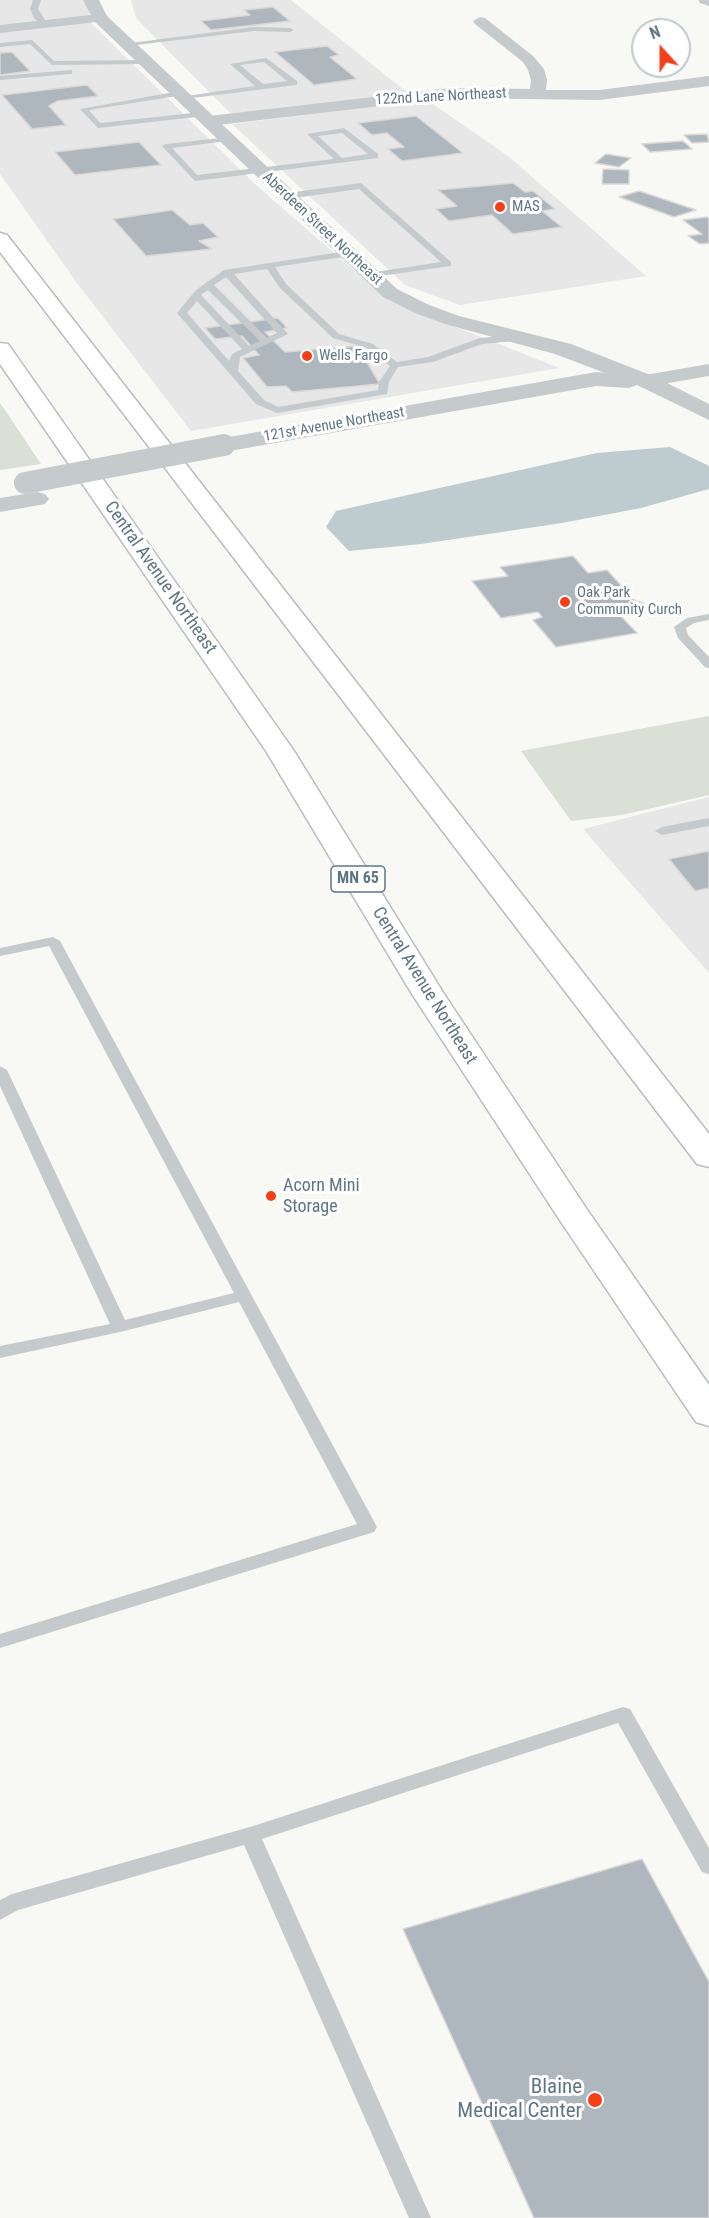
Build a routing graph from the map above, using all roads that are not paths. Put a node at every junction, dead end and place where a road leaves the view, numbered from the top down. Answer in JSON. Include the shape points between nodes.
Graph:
{"nodes":[{"id":1,"x":37,"y":0,"type":"edge"},
{"id":2,"x":91,"y":0,"type":"edge"},
{"id":3,"x":100,"y":18,"type":"junction"},
{"id":4,"x":480,"y":21,"type":"dead end"},
{"id":5,"x":46,"y":24,"type":"junction"},
{"id":6,"x":0,"y":29,"type":"edge"},
{"id":7,"x":290,"y":30,"type":"dead end"},
{"id":8,"x":127,"y":44,"type":"junction"},
{"id":9,"x":0,"y":45,"type":"edge"},
{"id":10,"x":147,"y":63,"type":"junction"},
{"id":11,"x":0,"y":78,"type":"edge"},
{"id":12,"x":709,"y":81,"type":"edge"},
{"id":13,"x":261,"y":87,"type":"junction"},
{"id":14,"x":182,"y":95,"type":"junction"},
{"id":15,"x":537,"y":95,"type":"junction"},
{"id":16,"x":206,"y":118,"type":"junction"},
{"id":17,"x":227,"y":139,"type":"junction"},
{"id":18,"x":340,"y":160,"type":"junction"},
{"id":19,"x":261,"y":171,"type":"junction"},
{"id":20,"x":287,"y":196,"type":"junction"},
{"id":21,"x":0,"y":239,"type":"edge"},
{"id":22,"x":347,"y":254,"type":"junction"},
{"id":23,"x":270,"y":266,"type":"junction"},
{"id":24,"x":223,"y":275,"type":"junction"},
{"id":25,"x":369,"y":276,"type":"junction"},
{"id":26,"x":200,"y":293,"type":"junction"},
{"id":27,"x":516,"y":338,"type":"junction"},
{"id":28,"x":257,"y":346,"type":"junction"},
{"id":29,"x":0,"y":349,"type":"edge"},
{"id":30,"x":395,"y":365,"type":"junction"},
{"id":31,"x":709,"y":370,"type":"edge"},
{"id":32,"x":233,"y":371,"type":"junction"},
{"id":33,"x":645,"y":381,"type":"junction"},
{"id":34,"x":709,"y":413,"type":"edge"},
{"id":35,"x":0,"y":487,"type":"edge"},
{"id":36,"x":31,"y":491,"type":"junction"},
{"id":37,"x":0,"y":505,"type":"edge"},
{"id":38,"x":709,"y":617,"type":"edge"},
{"id":39,"x":709,"y":664,"type":"edge"},
{"id":40,"x":709,"y":822,"type":"edge"},
{"id":41,"x":662,"y":831,"type":"dead end"},
{"id":42,"x":0,"y":952,"type":"edge"},
{"id":43,"x":0,"y":1070,"type":"edge"},
{"id":44,"x":709,"y":1157,"type":"edge"},
{"id":45,"x":243,"y":1296,"type":"junction"},
{"id":46,"x":120,"y":1327,"type":"junction"},
{"id":47,"x":0,"y":1352,"type":"edge"},
{"id":48,"x":709,"y":1413,"type":"edge"},
{"id":49,"x":0,"y":1641,"type":"edge"},
{"id":50,"x":250,"y":1835,"type":"junction"},
{"id":51,"x":709,"y":1866,"type":"edge"},
{"id":52,"x":0,"y":1911,"type":"edge"},
{"id":53,"x":420,"y":2218,"type":"edge"}],
"edges":[{"from":1,"to":5,"type":"lane","via":[[34,9]]},
{"from":2,"to":3,"type":"street","name":"Aberdeen Street Northeast"},
{"from":3,"to":5,"type":"street"},
{"from":3,"to":8,"type":"street","name":"Aberdeen Street Northeast"},
{"from":4,"to":15,"type":"street","via":[[536,69],[540,80]]},
{"from":5,"to":6,"type":"street"},
{"from":7,"to":8,"type":"lane","via":[[254,29]]},
{"from":8,"to":10,"type":"street","name":"Aberdeen Street Northeast"},
{"from":9,"to":10,"type":"lane","via":[[32,42],[52,63]]},
{"from":10,"to":11,"type":"lane"},
{"from":10,"to":14,"type":"street","name":"Aberdeen Street Northeast"},
{"from":12,"to":15,"type":"street","name":"122nd Lane Northeast","via":[[599,95]]},
{"from":13,"to":13,"type":"lane","via":[[294,83],[266,60],[234,64]]},
{"from":13,"to":14,"type":"lane"},
{"from":14,"to":16,"type":"street","name":"Aberdeen Street Northeast"},
{"from":14,"to":16,"type":"lane","via":[[84,109],[98,126]]},
{"from":15,"to":16,"type":"street","name":"122nd Lane Northeast","via":[[450,93]]},
{"from":16,"to":17,"type":"street","name":"Aberdeen Street Northeast"},
{"from":17,"to":19,"type":"street","name":"Aberdeen Street Northeast"},
{"from":17,"to":19,"type":"lane","via":[[166,146],[195,178]]},
{"from":18,"to":18,"type":"lane","via":[[375,156],[344,130],[311,134]]},
{"from":18,"to":19,"type":"lane"},
{"from":19,"to":20,"type":"street","name":"Aberdeen Street Northeast"},
{"from":20,"to":22,"type":"street","name":"Aberdeen Street Northeast"},
{"from":20,"to":25,"type":"lane","via":[[362,186],[448,264]]},
{"from":21,"to":44,"type":"highway"},
{"from":22,"to":23,"type":"lane"},
{"from":22,"to":25,"type":"street","name":"Aberdeen Street Northeast"},
{"from":23,"to":24,"type":"lane"},
{"from":23,"to":30,"type":"lane","via":[[283,286],[336,336],[370,346]]},
{"from":24,"to":26,"type":"lane"},
{"from":24,"to":28,"type":"lane","via":[[283,334]]},
{"from":25,"to":27,"type":"street","name":"Aberdeen Street Northeast","via":[[390,293],[422,309]]},
{"from":26,"to":28,"type":"lane"},
{"from":26,"to":28,"type":"lane"},
{"from":26,"to":32,"type":"lane","via":[[182,313]]},
{"from":27,"to":30,"type":"lane","via":[[480,341],[430,360]]},
{"from":27,"to":33,"type":"street","name":"Aberdeen Street Northeast","via":[[563,349]]},
{"from":28,"to":32,"type":"lane","via":[[235,356]]},
{"from":29,"to":48,"type":"highway","name":"Central Avenue Northeast","number":"MN 65","via":[[280,751],[428,994]]},
{"from":30,"to":32,"type":"lane","via":[[384,382],[384,392],[277,410],[260,402]]},
{"from":31,"to":33,"type":"street","name":"121st Avenue Northeast"},
{"from":33,"to":34,"type":"street","name":"Aberdeen Street Northeast"},
{"from":33,"to":36,"type":"street","name":"121st Avenue Northeast","via":[[624,394],[230,454]]},
{"from":35,"to":36,"type":"street"},
{"from":36,"to":37,"type":"street"},
{"from":38,"to":39,"type":"lane","via":[[691,620],[680,627],[682,636]]},
{"from":40,"to":41,"type":"lane"},
{"from":42,"to":45,"type":"lane","via":[[53,941]]},
{"from":43,"to":46,"type":"lane"},
{"from":45,"to":46,"type":"lane"},
{"from":45,"to":49,"type":"lane","via":[[368,1527]]},
{"from":46,"to":47,"type":"lane"},
{"from":50,"to":51,"type":"lane","via":[[623,1714]]},
{"from":50,"to":52,"type":"lane","via":[[12,1903]]},
{"from":50,"to":53,"type":"lane"}]}
